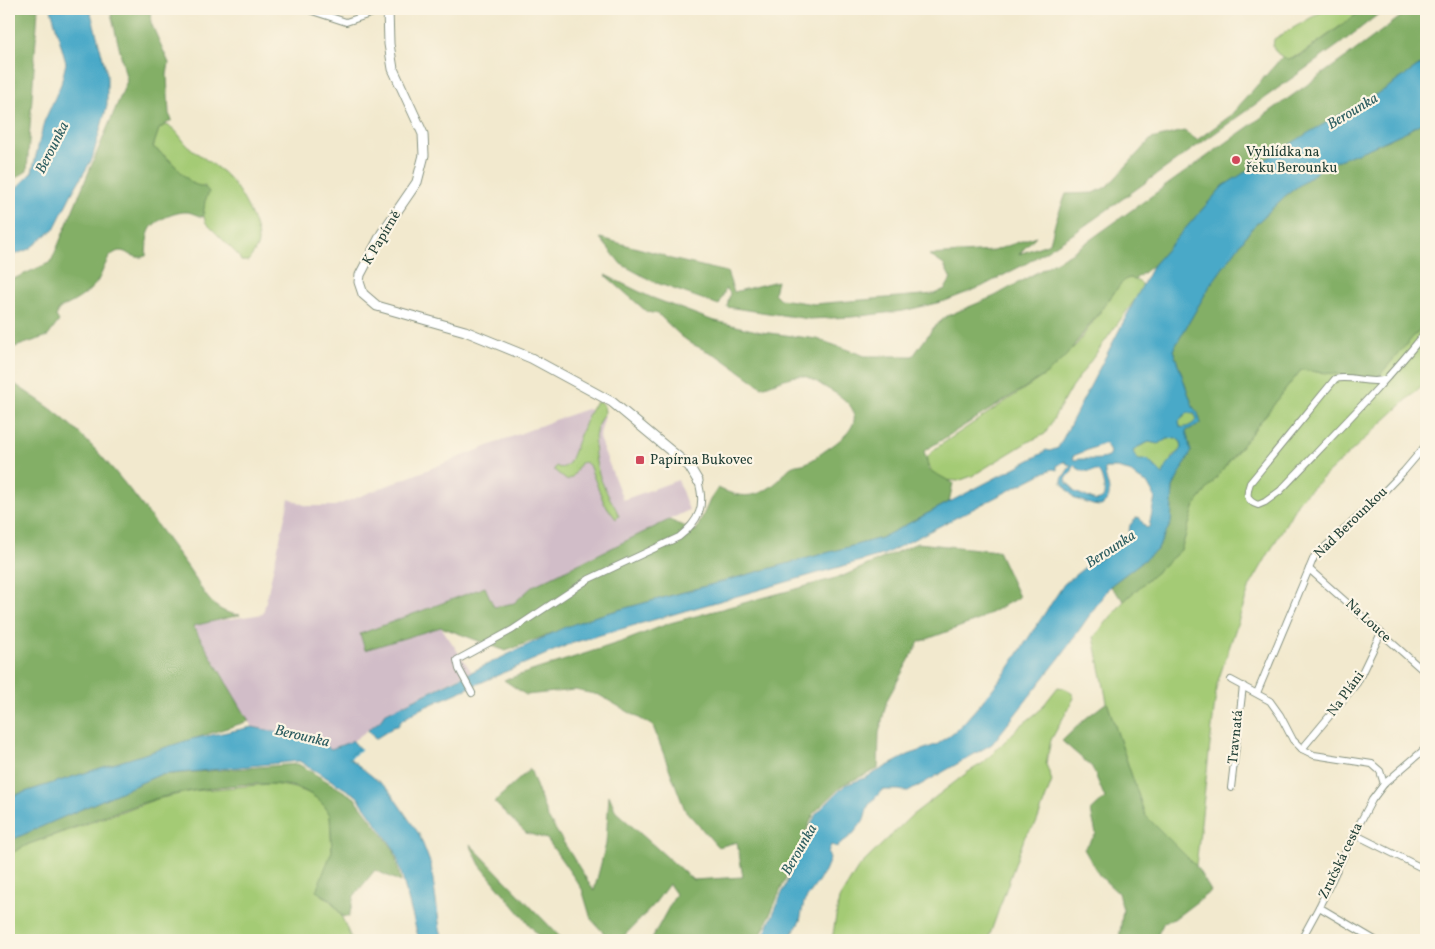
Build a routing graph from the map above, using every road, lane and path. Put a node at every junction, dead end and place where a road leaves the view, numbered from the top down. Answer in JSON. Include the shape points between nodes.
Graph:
{"nodes":[{"id":1,"x":306,"y":9,"type":"edge"},
{"id":2,"x":387,"y":9,"type":"edge"},
{"id":3,"x":1426,"y":332,"type":"edge"},
{"id":4,"x":1383,"y":380,"type":"junction"},
{"id":5,"x":1426,"y":445,"type":"edge"},
{"id":6,"x":698,"y":481,"type":"joint"},
{"id":7,"x":1309,"y":568,"type":"junction"},
{"id":8,"x":1381,"y":633,"type":"junction"},
{"id":9,"x":1426,"y":673,"type":"edge"},
{"id":10,"x":1231,"y":680,"type":"dead end"},
{"id":11,"x":1243,"y":686,"type":"junction"},
{"id":12,"x":472,"y":692,"type":"dead end"},
{"id":13,"x":1257,"y":693,"type":"junction"},
{"id":14,"x":1426,"y":748,"type":"edge"},
{"id":15,"x":1302,"y":749,"type":"junction"},
{"id":16,"x":1384,"y":784,"type":"junction"},
{"id":17,"x":1231,"y":788,"type":"dead end"},
{"id":18,"x":1354,"y":834,"type":"junction"},
{"id":19,"x":1426,"y":870,"type":"edge"},
{"id":20,"x":1319,"y":907,"type":"junction"},
{"id":21,"x":1301,"y":940,"type":"edge"},
{"id":22,"x":1375,"y":940,"type":"edge"}],
"edges":[{"from":1,"to":2,"type":"street","via":[[346,22]]},
{"from":2,"to":6,"type":"street","name":"K Papírně","via":[[393,69],[423,134],[424,155],[417,182],[382,233],[360,275],[363,294],[377,306],[465,331],[531,358],[612,402],[689,466]]},
{"from":3,"to":4,"type":"street"},
{"from":4,"to":4,"type":"street","via":[[1280,491],[1265,502],[1252,503],[1246,492],[1250,484],[1335,379]]},
{"from":5,"to":7,"type":"street","name":"Nad Berounkou","via":[[1368,508],[1314,557]]},
{"from":6,"to":12,"type":"street","via":[[701,495],[699,513],[697,520],[684,533],[589,579],[512,630],[457,660]]},
{"from":7,"to":8,"type":"street","name":"Na Louce"},
{"from":7,"to":13,"type":"street","name":"Nad Berounkou"},
{"from":8,"to":9,"type":"street","name":"Na Louce"},
{"from":8,"to":15,"type":"street","name":"Na Pláni","via":[[1357,683]]},
{"from":10,"to":11,"type":"street"},
{"from":11,"to":13,"type":"street"},
{"from":11,"to":17,"type":"street","name":"Travnatá"},
{"from":13,"to":15,"type":"street","via":[[1270,701]]},
{"from":14,"to":16,"type":"street","name":"Zručská cesta"},
{"from":15,"to":16,"type":"street","via":[[1314,755],[1372,764],[1380,771]]},
{"from":16,"to":18,"type":"street","name":"Zručská cesta"},
{"from":18,"to":19,"type":"street"},
{"from":18,"to":20,"type":"street","name":"Zručská cesta"},
{"from":20,"to":21,"type":"street","name":"Zručská cesta"},
{"from":20,"to":22,"type":"street"}]}
